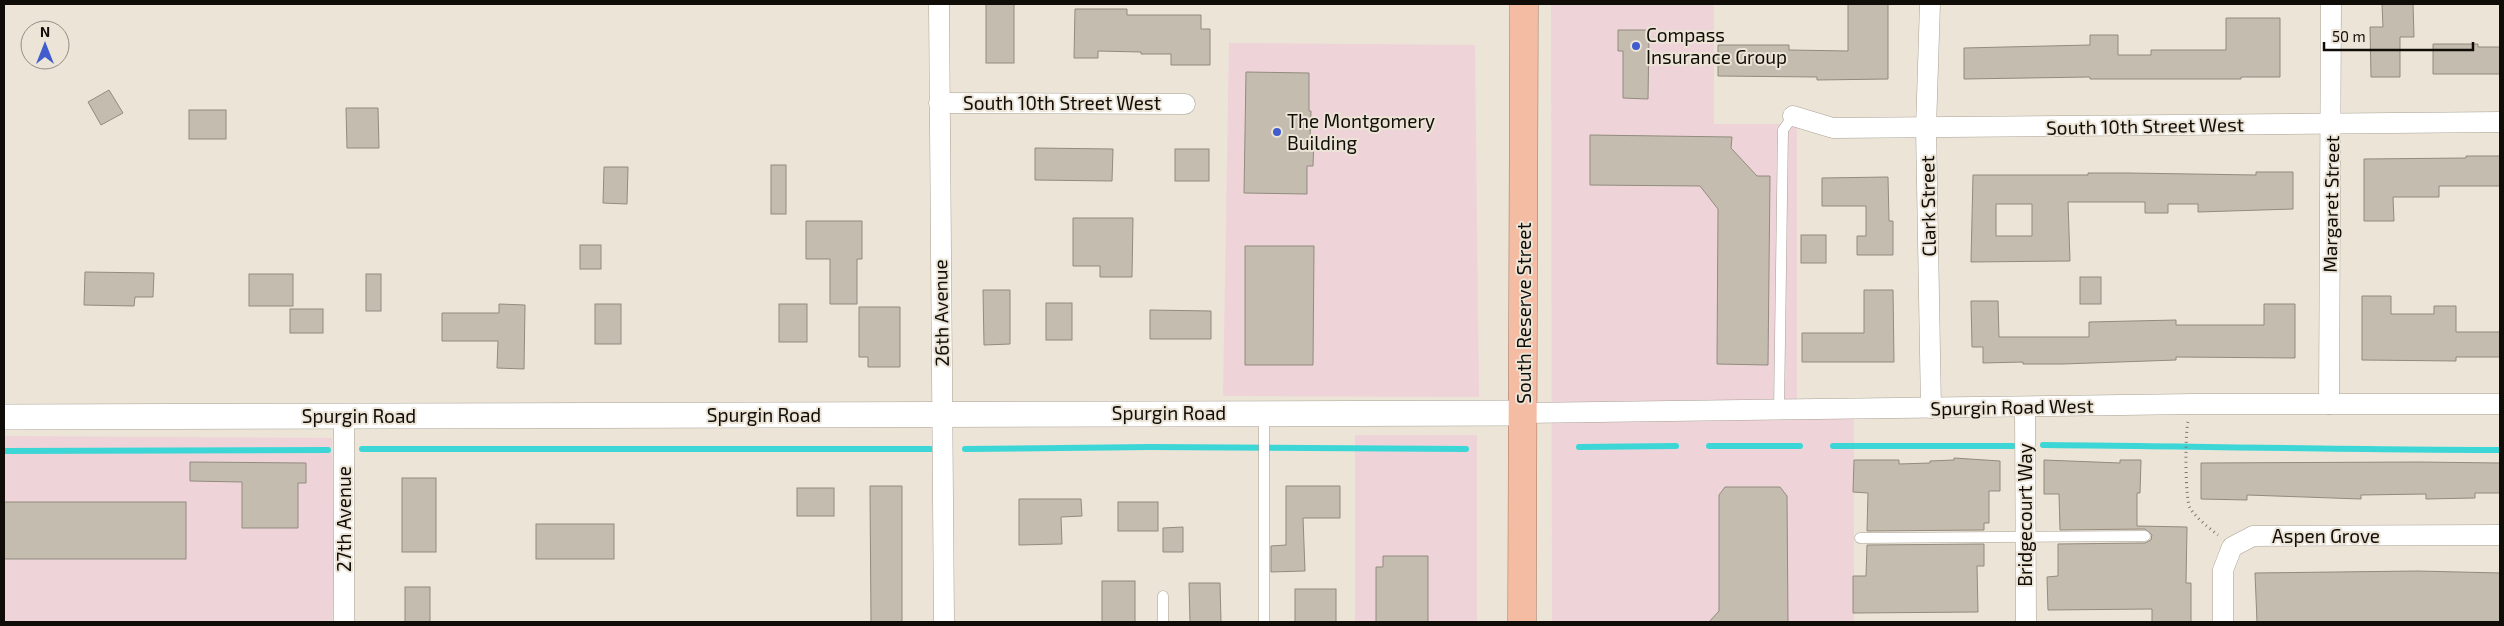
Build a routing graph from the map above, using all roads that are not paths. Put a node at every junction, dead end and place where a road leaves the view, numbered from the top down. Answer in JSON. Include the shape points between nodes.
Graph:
{"nodes":[{"id":1,"x":939,"y":4,"type":"edge"},
{"id":2,"x":1524,"y":4,"type":"edge"},
{"id":3,"x":1930,"y":4,"type":"edge"},
{"id":4,"x":2331,"y":4,"type":"edge"},
{"id":5,"x":939,"y":103,"type":"junction"},
{"id":6,"x":1186,"y":104,"type":"dead end"},
{"id":7,"x":1793,"y":116,"type":"joint"},
{"id":8,"x":2500,"y":122,"type":"edge"},
{"id":9,"x":2332,"y":124,"type":"junction"},
{"id":10,"x":1926,"y":128,"type":"junction"},
{"id":11,"x":2329,"y":404,"type":"junction"},
{"id":12,"x":2500,"y":404,"type":"edge"},
{"id":13,"x":1931,"y":408,"type":"junction"},
{"id":14,"x":2025,"y":408,"type":"junction"},
{"id":15,"x":1779,"y":410,"type":"junction"},
{"id":16,"x":1264,"y":413,"type":"junction"},
{"id":17,"x":1524,"y":413,"type":"junction"},
{"id":18,"x":942,"y":414,"type":"junction"},
{"id":19,"x":4,"y":417,"type":"edge"},
{"id":20,"x":344,"y":417,"type":"junction"},
{"id":21,"x":2500,"y":535,"type":"edge"},
{"id":22,"x":2025,"y":536,"type":"junction"},
{"id":23,"x":2145,"y":536,"type":"dead end"},
{"id":24,"x":1860,"y":538,"type":"dead end"},
{"id":25,"x":1163,"y":596,"type":"dead end"},
{"id":26,"x":344,"y":622,"type":"edge"},
{"id":27,"x":944,"y":622,"type":"edge"},
{"id":28,"x":1163,"y":622,"type":"edge"},
{"id":29,"x":1264,"y":622,"type":"edge"},
{"id":30,"x":1522,"y":622,"type":"edge"},
{"id":31,"x":2026,"y":622,"type":"edge"},
{"id":32,"x":2223,"y":622,"type":"edge"}],
"edges":[{"from":1,"to":5,"type":"street","name":"26th Avenue"},
{"from":2,"to":17,"type":"highway","name":"South Reserve Street"},
{"from":3,"to":10,"type":"street","name":"Clark Street"},
{"from":4,"to":9,"type":"street","name":"Margaret Street"},
{"from":5,"to":6,"type":"street","name":"South 10th Street West"},
{"from":5,"to":18,"type":"street","name":"26th Avenue"},
{"from":7,"to":10,"type":"street","name":"South 10th Street West","via":[[1833,128]]},
{"from":7,"to":15,"type":"lane","via":[[1783,130]]},
{"from":8,"to":9,"type":"street","name":"South 10th Street West"},
{"from":9,"to":10,"type":"street","name":"South 10th Street West"},
{"from":9,"to":11,"type":"street","name":"Margaret Street"},
{"from":10,"to":13,"type":"street","name":"Clark Street"},
{"from":11,"to":12,"type":"street","name":"Spurgin Road West"},
{"from":11,"to":14,"type":"street","name":"Spurgin Road West"},
{"from":13,"to":14,"type":"street","name":"Spurgin Road West"},
{"from":13,"to":15,"type":"street","name":"Spurgin Road West"},
{"from":14,"to":22,"type":"street","name":"Bridgecourt Way"},
{"from":15,"to":17,"type":"street","name":"Spurgin Road West"},
{"from":16,"to":17,"type":"street","name":"Spurgin Road"},
{"from":16,"to":18,"type":"street","name":"Spurgin Road"},
{"from":16,"to":29,"type":"lane"},
{"from":17,"to":30,"type":"highway","name":"South Reserve Street"},
{"from":18,"to":20,"type":"street","name":"Spurgin Road"},
{"from":18,"to":27,"type":"street","name":"26th Avenue"},
{"from":19,"to":20,"type":"street","name":"Spurgin Road"},
{"from":20,"to":26,"type":"street","name":"27th Avenue"},
{"from":21,"to":32,"type":"street","name":"Aspen Grove","via":[[2253,536],[2232,548],[2223,570]]},
{"from":22,"to":23,"type":"lane"},
{"from":22,"to":24,"type":"lane"},
{"from":22,"to":31,"type":"street","name":"Bridgecourt Way"},
{"from":25,"to":28,"type":"lane"}]}
